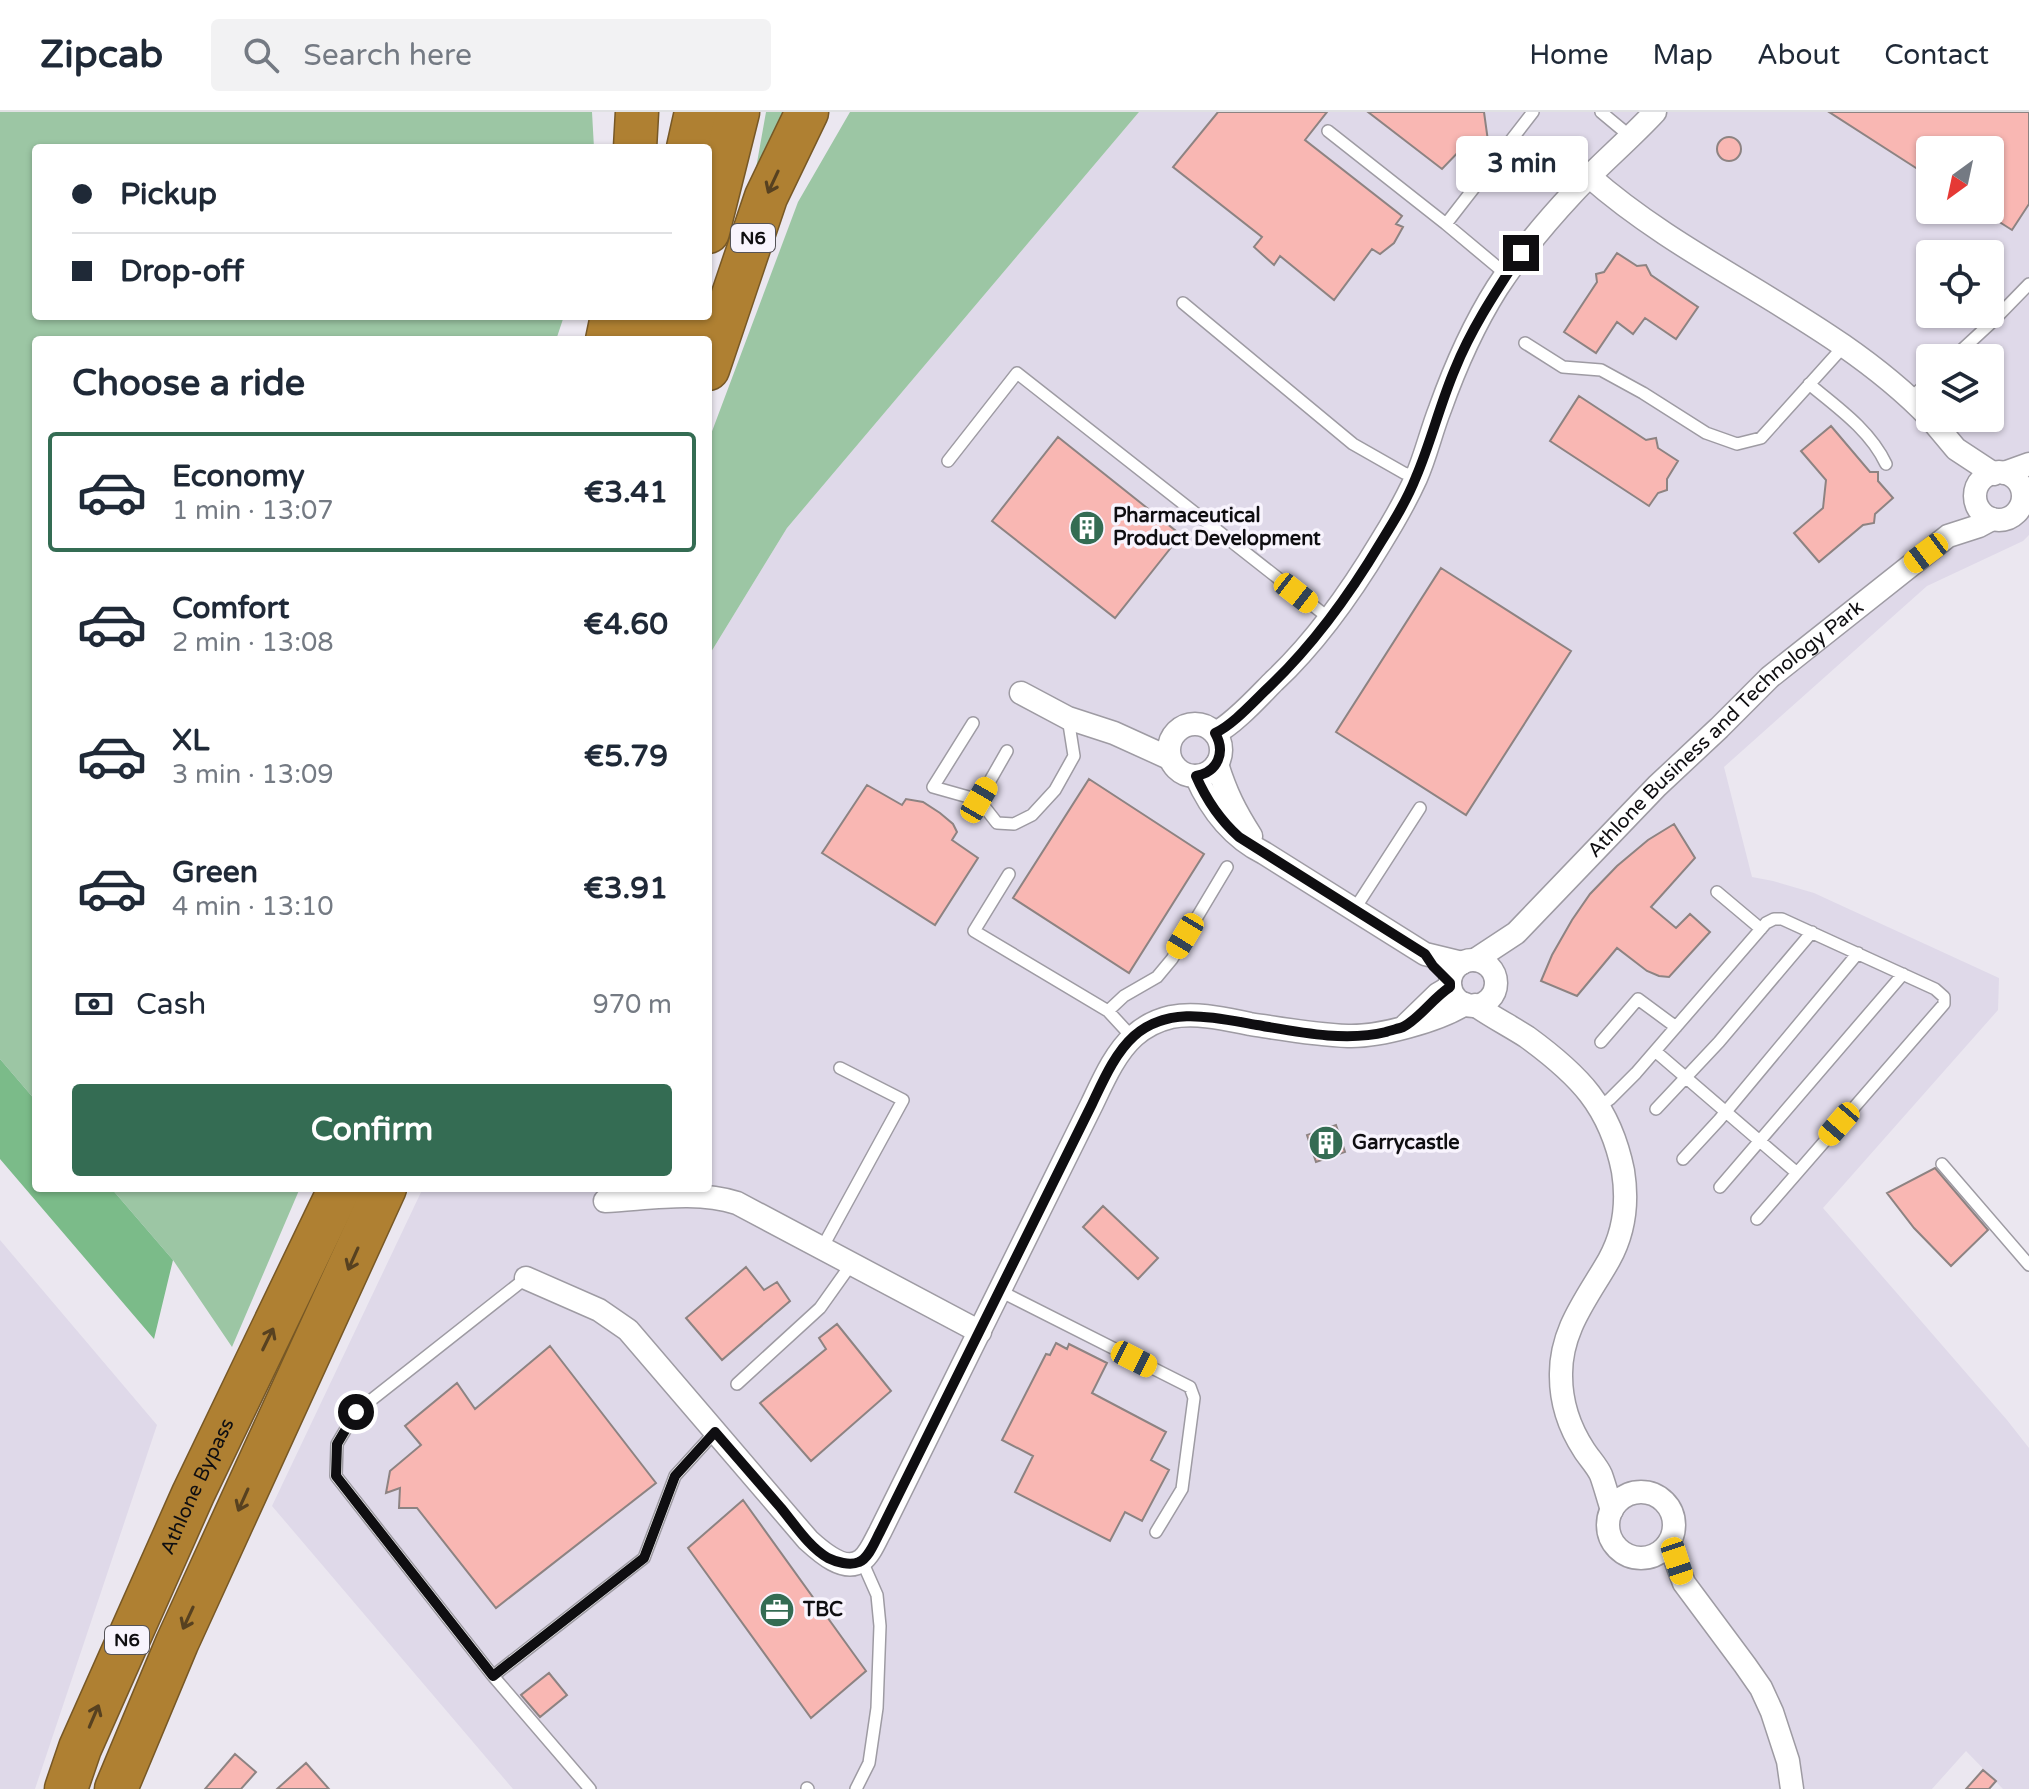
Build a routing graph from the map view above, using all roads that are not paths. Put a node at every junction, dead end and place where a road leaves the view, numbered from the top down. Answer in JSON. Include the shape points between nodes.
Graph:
{"nodes":[{"id":1,"x":637,"y":112,"type":"edge"},
{"id":2,"x":696,"y":112,"type":"edge"},
{"id":3,"x":738,"y":112,"type":"edge"},
{"id":4,"x":807,"y":112,"type":"edge"},
{"id":5,"x":1533,"y":112,"type":"edge"},
{"id":6,"x":1601,"y":112,"type":"edge"},
{"id":7,"x":1655,"y":112,"type":"edge"},
{"id":8,"x":1328,"y":131,"type":"dead end"},
{"id":9,"x":1631,"y":137,"type":"junction"},
{"id":10,"x":635,"y":144,"type":"edge"},
{"id":11,"x":689,"y":144,"type":"edge"},
{"id":12,"x":1590,"y":177,"type":"junction"},
{"id":13,"x":712,"y":216,"type":"edge"},
{"id":14,"x":1446,"y":224,"type":"junction"},
{"id":15,"x":1507,"y":275,"type":"junction"},
{"id":16,"x":2029,"y":284,"type":"edge"},
{"id":17,"x":1183,"y":303,"type":"dead end"},
{"id":18,"x":1525,"y":343,"type":"dead end"},
{"id":19,"x":1968,"y":344,"type":"edge"},
{"id":20,"x":1843,"y":347,"type":"junction"},
{"id":21,"x":712,"y":357,"type":"edge"},
{"id":22,"x":1809,"y":384,"type":"junction"},
{"id":23,"x":1916,"y":393,"type":"edge"},
{"id":24,"x":1911,"y":398,"type":"junction"},
{"id":25,"x":1916,"y":403,"type":"edge"},
{"id":26,"x":1942,"y":432,"type":"edge"},
{"id":27,"x":1956,"y":449,"type":"junction"},
{"id":28,"x":948,"y":461,"type":"dead end"},
{"id":29,"x":1886,"y":464,"type":"dead end"},
{"id":30,"x":2029,"y":464,"type":"edge"},
{"id":31,"x":1999,"y":474,"type":"junction"},
{"id":32,"x":1417,"y":477,"type":"junction"},
{"id":33,"x":2026,"y":491,"type":"edge"},
{"id":34,"x":1976,"y":493,"type":"junction"},
{"id":35,"x":1992,"y":519,"type":"junction"},
{"id":36,"x":1948,"y":536,"type":"junction"},
{"id":37,"x":1330,"y":619,"type":"junction"},
{"id":38,"x":1021,"y":693,"type":"dead end"},
{"id":39,"x":1068,"y":718,"type":"junction"},
{"id":40,"x":973,"y":723,"type":"dead end"},
{"id":41,"x":1114,"y":733,"type":"junction"},
{"id":42,"x":1174,"y":733,"type":"junction"},
{"id":43,"x":1215,"y":733,"type":"junction"},
{"id":44,"x":1007,"y":751,"type":"dead end"},
{"id":45,"x":1169,"y":758,"type":"junction"},
{"id":46,"x":1217,"y":764,"type":"junction"},
{"id":47,"x":1196,"y":776,"type":"junction"},
{"id":48,"x":979,"y":800,"type":"junction"},
{"id":49,"x":1420,"y":808,"type":"dead end"},
{"id":50,"x":1264,"y":853,"type":"junction"},
{"id":51,"x":1227,"y":867,"type":"dead end"},
{"id":52,"x":1009,"y":874,"type":"dead end"},
{"id":53,"x":1717,"y":892,"type":"dead end"},
{"id":54,"x":1354,"y":910,"type":"junction"},
{"id":55,"x":1761,"y":929,"type":"junction"},
{"id":56,"x":1812,"y":932,"type":"junction"},
{"id":57,"x":1516,"y":933,"type":"junction"},
{"id":58,"x":1858,"y":953,"type":"junction"},
{"id":59,"x":1425,"y":954,"type":"junction"},
{"id":60,"x":1468,"y":962,"type":"junction"},
{"id":61,"x":1903,"y":974,"type":"junction"},
{"id":62,"x":1494,"y":984,"type":"junction"},
{"id":63,"x":1460,"y":995,"type":"junction"},
{"id":64,"x":1108,"y":1011,"type":"junction"},
{"id":65,"x":1676,"y":1027,"type":"junction"},
{"id":66,"x":1526,"y":1036,"type":"junction"},
{"id":67,"x":1132,"y":1037,"type":"junction"},
{"id":68,"x":1601,"y":1042,"type":"dead end"},
{"id":69,"x":1655,"y":1051,"type":"junction"},
{"id":70,"x":840,"y":1068,"type":"dead end"},
{"id":71,"x":1686,"y":1078,"type":"junction"},
{"id":72,"x":1600,"y":1106,"type":"junction"},
{"id":73,"x":1656,"y":1109,"type":"dead end"},
{"id":74,"x":1726,"y":1111,"type":"junction"},
{"id":75,"x":1760,"y":1141,"type":"junction"},
{"id":76,"x":1683,"y":1159,"type":"dead end"},
{"id":77,"x":1942,"y":1164,"type":"dead end"},
{"id":78,"x":1797,"y":1173,"type":"junction"},
{"id":79,"x":1720,"y":1187,"type":"dead end"},
{"id":80,"x":338,"y":1192,"type":"edge"},
{"id":81,"x":383,"y":1192,"type":"edge"},
{"id":82,"x":605,"y":1201,"type":"dead end"},
{"id":83,"x":1757,"y":1219,"type":"dead end"},
{"id":84,"x":822,"y":1248,"type":"junction"},
{"id":85,"x":852,"y":1263,"type":"junction"},
{"id":86,"x":2029,"y":1265,"type":"edge"},
{"id":87,"x":526,"y":1278,"type":"joint"},
{"id":88,"x":1000,"y":1291,"type":"junction"},
{"id":89,"x":980,"y":1332,"type":"junction"},
{"id":90,"x":737,"y":1384,"type":"dead end"},
{"id":91,"x":715,"y":1432,"type":"junction"},
{"id":92,"x":1601,"y":1473,"type":"junction"},
{"id":93,"x":1636,"y":1493,"type":"junction"},
{"id":94,"x":1612,"y":1510,"type":"junction"},
{"id":95,"x":1156,"y":1532,"type":"dead end"},
{"id":96,"x":1669,"y":1543,"type":"junction"},
{"id":97,"x":1646,"y":1557,"type":"junction"},
{"id":98,"x":862,"y":1561,"type":"junction"},
{"id":99,"x":1684,"y":1583,"type":"junction"},
{"id":100,"x":493,"y":1676,"type":"junction"},
{"id":101,"x":66,"y":1789,"type":"edge"},
{"id":102,"x":116,"y":1789,"type":"edge"},
{"id":103,"x":590,"y":1789,"type":"edge"},
{"id":104,"x":856,"y":1789,"type":"edge"},
{"id":105,"x":1792,"y":1789,"type":"edge"}],
"edges":[{"from":1,"to":10,"type":"highway"},
{"from":2,"to":11,"type":"highway"},
{"from":3,"to":13,"type":"highway"},
{"from":4,"to":21,"type":"highway","number":"N6","one_way":true,"via":[[766,197]]},
{"from":5,"to":14,"type":"lane"},
{"from":6,"to":9,"type":"lane"},
{"from":7,"to":9,"type":"street"},
{"from":8,"to":14,"type":"lane"},
{"from":9,"to":12,"type":"street"},
{"from":12,"to":15,"type":"street"},
{"from":12,"to":20,"type":"street","name":"Athlone Business and Technology Park","via":[[1658,228]]},
{"from":14,"to":15,"type":"lane"},
{"from":15,"to":32,"type":"street","via":[[1455,369]]},
{"from":16,"to":19,"type":"lane"},
{"from":17,"to":32,"type":"lane","via":[[1353,444]]},
{"from":18,"to":22,"type":"lane","via":[[1563,367],[1601,370],[1706,433],[1737,444],[1761,438]]},
{"from":20,"to":22,"type":"lane"},
{"from":20,"to":24,"type":"street","name":"Athlone Business and Technology Park"},
{"from":22,"to":29,"type":"lane","via":[[1851,418]]},
{"from":23,"to":24,"type":"lane"},
{"from":24,"to":25,"type":"street","name":"Athlone Business and Technology Park"},
{"from":26,"to":27,"type":"street","name":"Athlone Business and Technology Park"},
{"from":27,"to":31,"type":"street","name":"Athlone Business and Technology Park"},
{"from":27,"to":34,"type":"street","name":"Athlone Business and Technology Park"},
{"from":28,"to":37,"type":"lane","via":[[1017,373]]},
{"from":30,"to":31,"type":"street","name":"Athlone Business and Technology Park"},
{"from":31,"to":33,"type":"street","name":"Athlone Business and Technology Park"},
{"from":31,"to":34,"type":"street","name":"Athlone Business and Technology Park","via":[[1984,478]]},
{"from":32,"to":37,"type":"street"},
{"from":33,"to":35,"type":"street","name":"Athlone Business and Technology Park","via":[[2014,515]]},
{"from":34,"to":35,"type":"street","name":"Athlone Business and Technology Park","via":[[1979,510]]},
{"from":34,"to":36,"type":"street","name":"Athlone Business and Technology Park"},
{"from":35,"to":36,"type":"street","name":"Athlone Business and Technology Park"},
{"from":36,"to":57,"type":"street","name":"Athlone Business and Technology Park","via":[[1770,677]]},
{"from":37,"to":43,"type":"street","via":[[1285,671]]},
{"from":38,"to":39,"type":"street"},
{"from":39,"to":41,"type":"street"},
{"from":39,"to":48,"type":"lane","via":[[1074,756],[1055,790],[1032,815],[1014,824],[997,823]]},
{"from":40,"to":48,"type":"lane","via":[[933,787]]},
{"from":41,"to":42,"type":"street"},
{"from":41,"to":45,"type":"street"},
{"from":42,"to":43,"type":"street","via":[[1190,723]]},
{"from":42,"to":45,"type":"street"},
{"from":43,"to":46,"type":"street","via":[[1221,748]]},
{"from":44,"to":48,"type":"lane"},
{"from":45,"to":47,"type":"street","via":[[1180,772]]},
{"from":46,"to":47,"type":"street"},
{"from":46,"to":50,"type":"street","via":[[1236,814]]},
{"from":47,"to":50,"type":"street","via":[[1219,817]]},
{"from":49,"to":54,"type":"lane"},
{"from":50,"to":54,"type":"street"},
{"from":51,"to":64,"type":"lane","via":[[1172,959],[1157,977]]},
{"from":52,"to":64,"type":"lane","via":[[974,931]]},
{"from":53,"to":55,"type":"lane"},
{"from":54,"to":59,"type":"street"},
{"from":55,"to":56,"type":"lane","via":[[1782,919]]},
{"from":55,"to":65,"type":"lane"},
{"from":56,"to":58,"type":"lane"},
{"from":56,"to":71,"type":"lane"},
{"from":57,"to":60,"type":"street","name":"Athlone Business and Technology Park"},
{"from":57,"to":62,"type":"street","name":"Athlone Business and Technology Park"},
{"from":58,"to":61,"type":"lane"},
{"from":58,"to":74,"type":"lane"},
{"from":59,"to":60,"type":"street"},
{"from":59,"to":63,"type":"street"},
{"from":60,"to":62,"type":"street","via":[[1487,965]]},
{"from":60,"to":63,"type":"street","name":"Athlone Business and Technology Park","via":[[1452,973]]},
{"from":61,"to":75,"type":"lane"},
{"from":61,"to":78,"type":"lane","via":[[1935,989],[1944,1004]]},
{"from":62,"to":63,"type":"street","name":"Athlone Business and Technology Park","via":[[1486,1001]]},
{"from":62,"to":66,"type":"street"},
{"from":63,"to":66,"type":"street"},
{"from":63,"to":67,"type":"street","name":"Athlone Business and Technology Park","via":[[1438,994],[1405,1026],[1383,1033],[1350,1036],[1189,1015],[1161,1020]]},
{"from":64,"to":67,"type":"lane"},
{"from":65,"to":68,"type":"lane","via":[[1638,999]]},
{"from":65,"to":69,"type":"lane"},
{"from":66,"to":72,"type":"street"},
{"from":67,"to":88,"type":"street","name":"Athlone Business and Technology Park","via":[[1098,1092]]},
{"from":69,"to":71,"type":"lane"},
{"from":69,"to":72,"type":"lane"},
{"from":70,"to":84,"type":"lane","via":[[903,1100]]},
{"from":71,"to":73,"type":"lane"},
{"from":71,"to":74,"type":"lane"},
{"from":72,"to":92,"type":"street","via":[[1620,1157],[1625,1212],[1611,1257],[1572,1321],[1561,1378],[1574,1433]]},
{"from":74,"to":75,"type":"lane"},
{"from":74,"to":76,"type":"lane"},
{"from":75,"to":78,"type":"lane"},
{"from":75,"to":79,"type":"lane"},
{"from":77,"to":86,"type":"lane"},
{"from":78,"to":83,"type":"lane"},
{"from":101,"to":80,"type":"highway","name":"Athlone Bypass","number":"N6","one_way":true,"via":[[193,1494]]},
{"from":81,"to":102,"type":"highway","number":"N6","one_way":true,"via":[[155,1692]]},
{"from":82,"to":84,"type":"street","via":[[720,1198]]},
{"from":84,"to":85,"type":"street"},
{"from":85,"to":89,"type":"street"},
{"from":85,"to":90,"type":"lane","via":[[820,1308]]},
{"from":87,"to":91,"type":"street","via":[[599,1310],[628,1330]]},
{"from":87,"to":100,"type":"lane","via":[[356,1412],[337,1444],[336,1476]]},
{"from":88,"to":89,"type":"street","name":"Athlone Business and Technology Park"},
{"from":88,"to":95,"type":"lane","via":[[1190,1387],[1194,1398],[1182,1489]]},
{"from":89,"to":98,"type":"street","name":"Athlone Business and Technology Park"},
{"from":91,"to":98,"type":"street","via":[[826,1557],[841,1563]]},
{"from":91,"to":100,"type":"lane","via":[[675,1476],[644,1558]]},
{"from":92,"to":93,"type":"street"},
{"from":92,"to":94,"type":"street"},
{"from":93,"to":94,"type":"street"},
{"from":93,"to":96,"type":"street","via":[[1652,1494],[1668,1506],[1674,1524]]},
{"from":94,"to":97,"type":"street","via":[[1608,1527],[1614,1544],[1629,1555]]},
{"from":96,"to":97,"type":"street"},
{"from":96,"to":99,"type":"street"},
{"from":97,"to":99,"type":"street"},
{"from":98,"to":104,"type":"lane","via":[[877,1595],[880,1626],[869,1763]]},
{"from":99,"to":105,"type":"street","via":[[1761,1688],[1781,1737]]},
{"from":100,"to":103,"type":"lane"}]}
